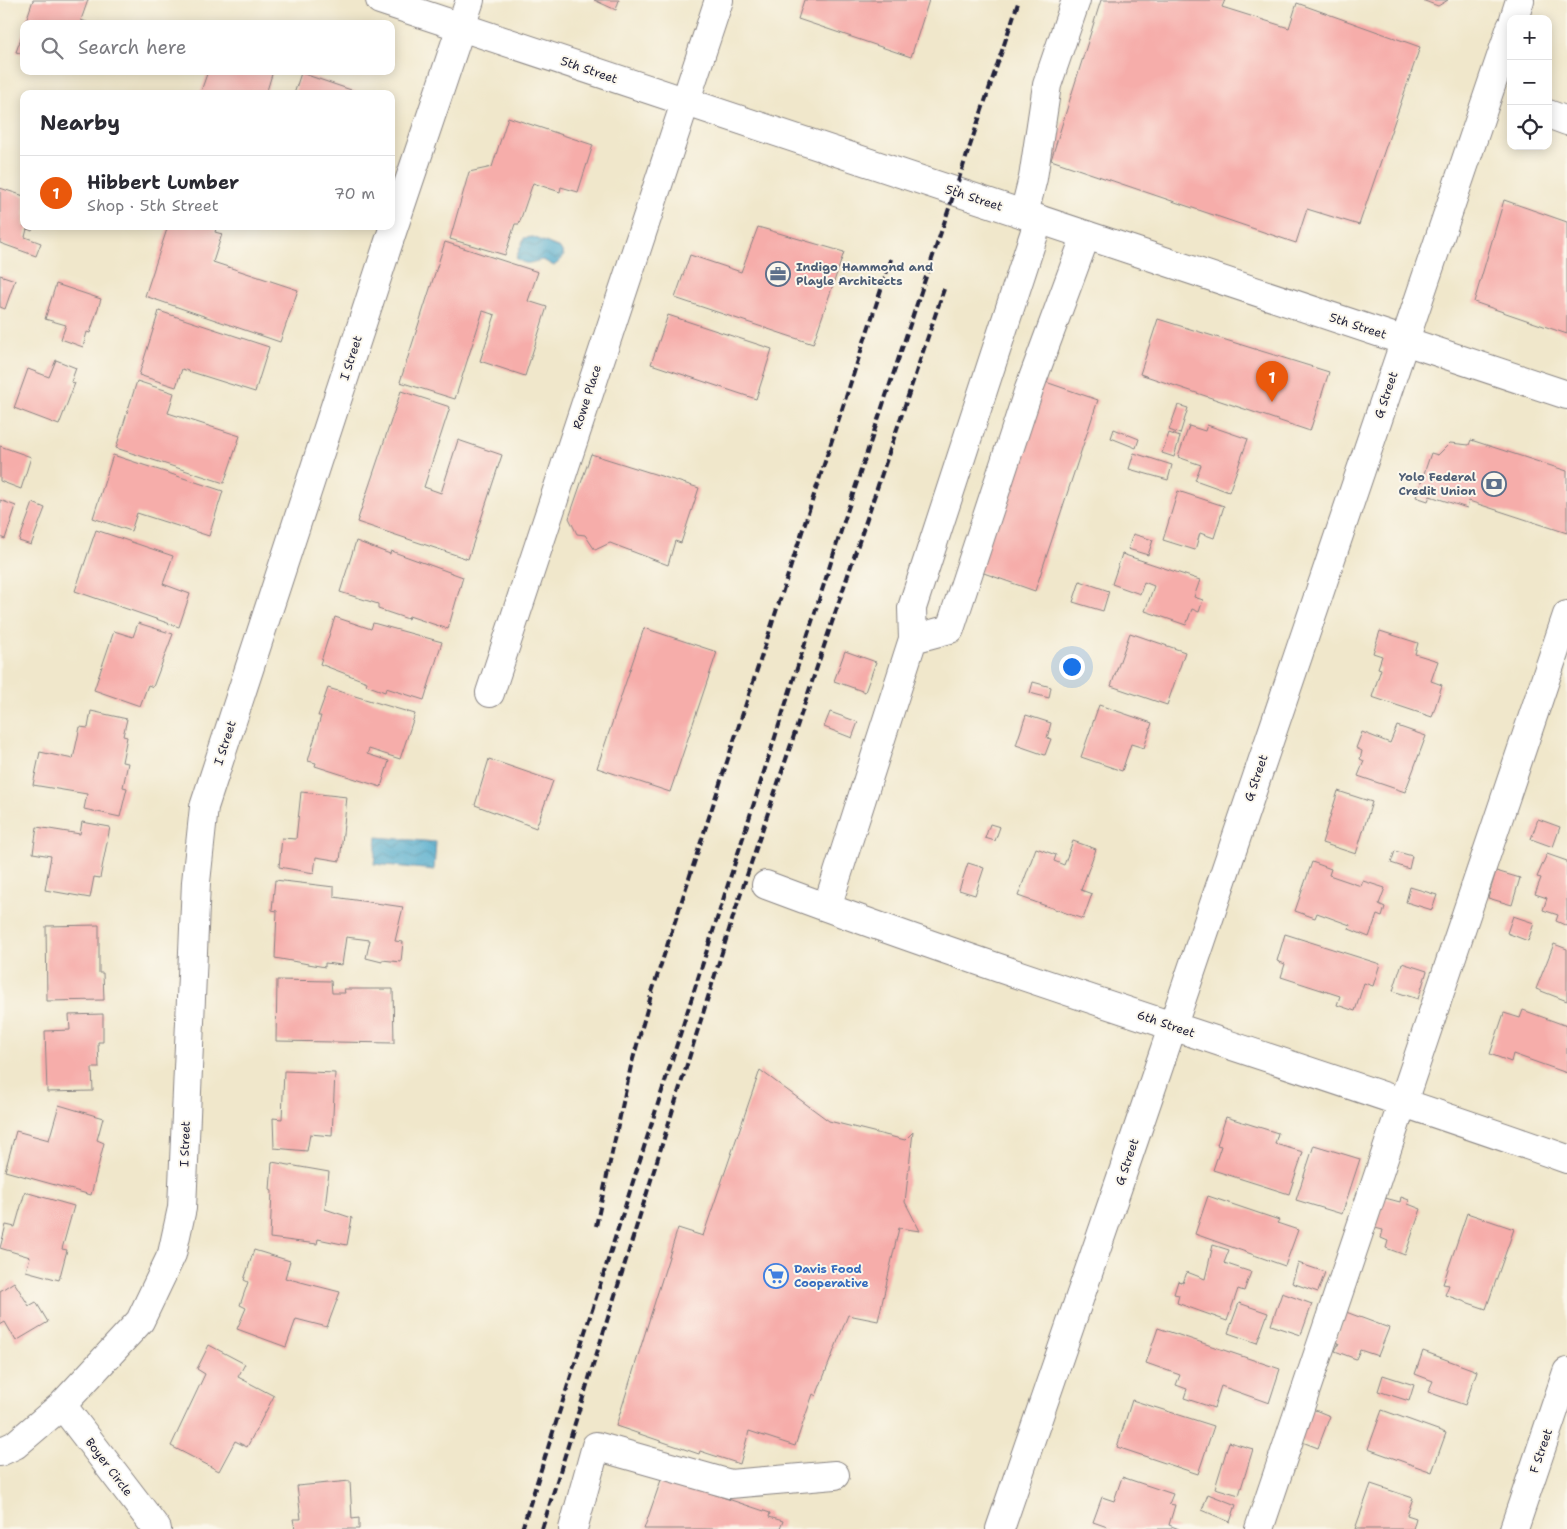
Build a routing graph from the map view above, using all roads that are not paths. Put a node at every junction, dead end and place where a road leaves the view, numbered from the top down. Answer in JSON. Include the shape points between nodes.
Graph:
{"nodes":[{"id":1,"x":380,"y":0,"type":"edge"},
{"id":2,"x":470,"y":0,"type":"edge"},
{"id":3,"x":719,"y":0,"type":"edge"},
{"id":4,"x":1076,"y":0,"type":"edge"},
{"id":5,"x":1520,"y":0,"type":"edge"},
{"id":6,"x":1515,"y":15,"type":"edge"},
{"id":7,"x":462,"y":26,"type":"junction"},
{"id":8,"x":1507,"y":53,"type":"edge"},
{"id":9,"x":1500,"y":96,"type":"edge"},
{"id":10,"x":685,"y":102,"type":"junction"},
{"id":11,"x":1552,"y":116,"type":"edge"},
{"id":12,"x":1567,"y":122,"type":"edge"},
{"id":13,"x":1032,"y":217,"type":"junction"},
{"id":14,"x":395,"y":223,"type":"edge"},
{"id":15,"x":393,"y":230,"type":"edge"},
{"id":16,"x":1086,"y":235,"type":"junction"},
{"id":17,"x":1404,"y":341,"type":"junction"},
{"id":18,"x":1567,"y":395,"type":"edge"},
{"id":19,"x":1567,"y":615,"type":"edge"},
{"id":20,"x":913,"y":639,"type":"junction"},
{"id":21,"x":490,"y":693,"type":"dead end"},
{"id":22,"x":766,"y":885,"type":"dead end"},
{"id":23,"x":827,"y":906,"type":"junction"},
{"id":24,"x":1172,"y":1026,"type":"junction"},
{"id":25,"x":1404,"y":1101,"type":"junction"},
{"id":26,"x":1567,"y":1159,"type":"edge"},
{"id":27,"x":1567,"y":1372,"type":"edge"},
{"id":28,"x":62,"y":1405,"type":"junction"},
{"id":29,"x":0,"y":1452,"type":"edge"},
{"id":30,"x":835,"y":1475,"type":"dead end"},
{"id":31,"x":156,"y":1529,"type":"edge"},
{"id":32,"x":573,"y":1529,"type":"edge"},
{"id":33,"x":1000,"y":1529,"type":"edge"},
{"id":34,"x":1259,"y":1529,"type":"edge"},
{"id":35,"x":1514,"y":1529,"type":"edge"}],
"edges":[{"from":1,"to":7,"type":"street","name":"5th Street"},
{"from":2,"to":7,"type":"street","name":"I Street"},
{"from":3,"to":10,"type":"street","name":"Rowe Place"},
{"from":4,"to":13,"type":"street","via":[[1047,85],[1033,178]]},
{"from":5,"to":6,"type":"street"},
{"from":7,"to":10,"type":"street","name":"5th Street"},
{"from":7,"to":14,"type":"street","name":"I Street"},
{"from":8,"to":9,"type":"street","name":"G Street"},
{"from":9,"to":17,"type":"street","name":"G Street"},
{"from":10,"to":13,"type":"street","name":"5th Street"},
{"from":10,"to":21,"type":"street","name":"Rowe Place"},
{"from":11,"to":12,"type":"street"},
{"from":13,"to":16,"type":"street","name":"5th Street"},
{"from":13,"to":20,"type":"street","via":[[912,608]]},
{"from":15,"to":28,"type":"street","name":"I Street","via":[[204,807],[196,882],[182,1208],[172,1254],[140,1321]]},
{"from":16,"to":17,"type":"street","name":"5th Street"},
{"from":16,"to":20,"type":"street","via":[[1029,389],[950,629]]},
{"from":17,"to":18,"type":"street","name":"5th Street"},
{"from":17,"to":24,"type":"street","name":"G Street"},
{"from":19,"to":25,"type":"street"},
{"from":20,"to":23,"type":"street"},
{"from":22,"to":23,"type":"street","name":"6th Street"},
{"from":23,"to":24,"type":"street","name":"6th Street"},
{"from":24,"to":25,"type":"street","name":"6th Street"},
{"from":24,"to":33,"type":"street","name":"G Street"},
{"from":25,"to":26,"type":"street","name":"6th Street"},
{"from":25,"to":34,"type":"street"},
{"from":27,"to":35,"type":"street","name":"F Street"},
{"from":28,"to":29,"type":"street","name":"I Street","via":[[15,1445]]},
{"from":28,"to":31,"type":"street","name":"Boyer Circle"},
{"from":30,"to":32,"type":"street","via":[[730,1484],[596,1446]]}]}
